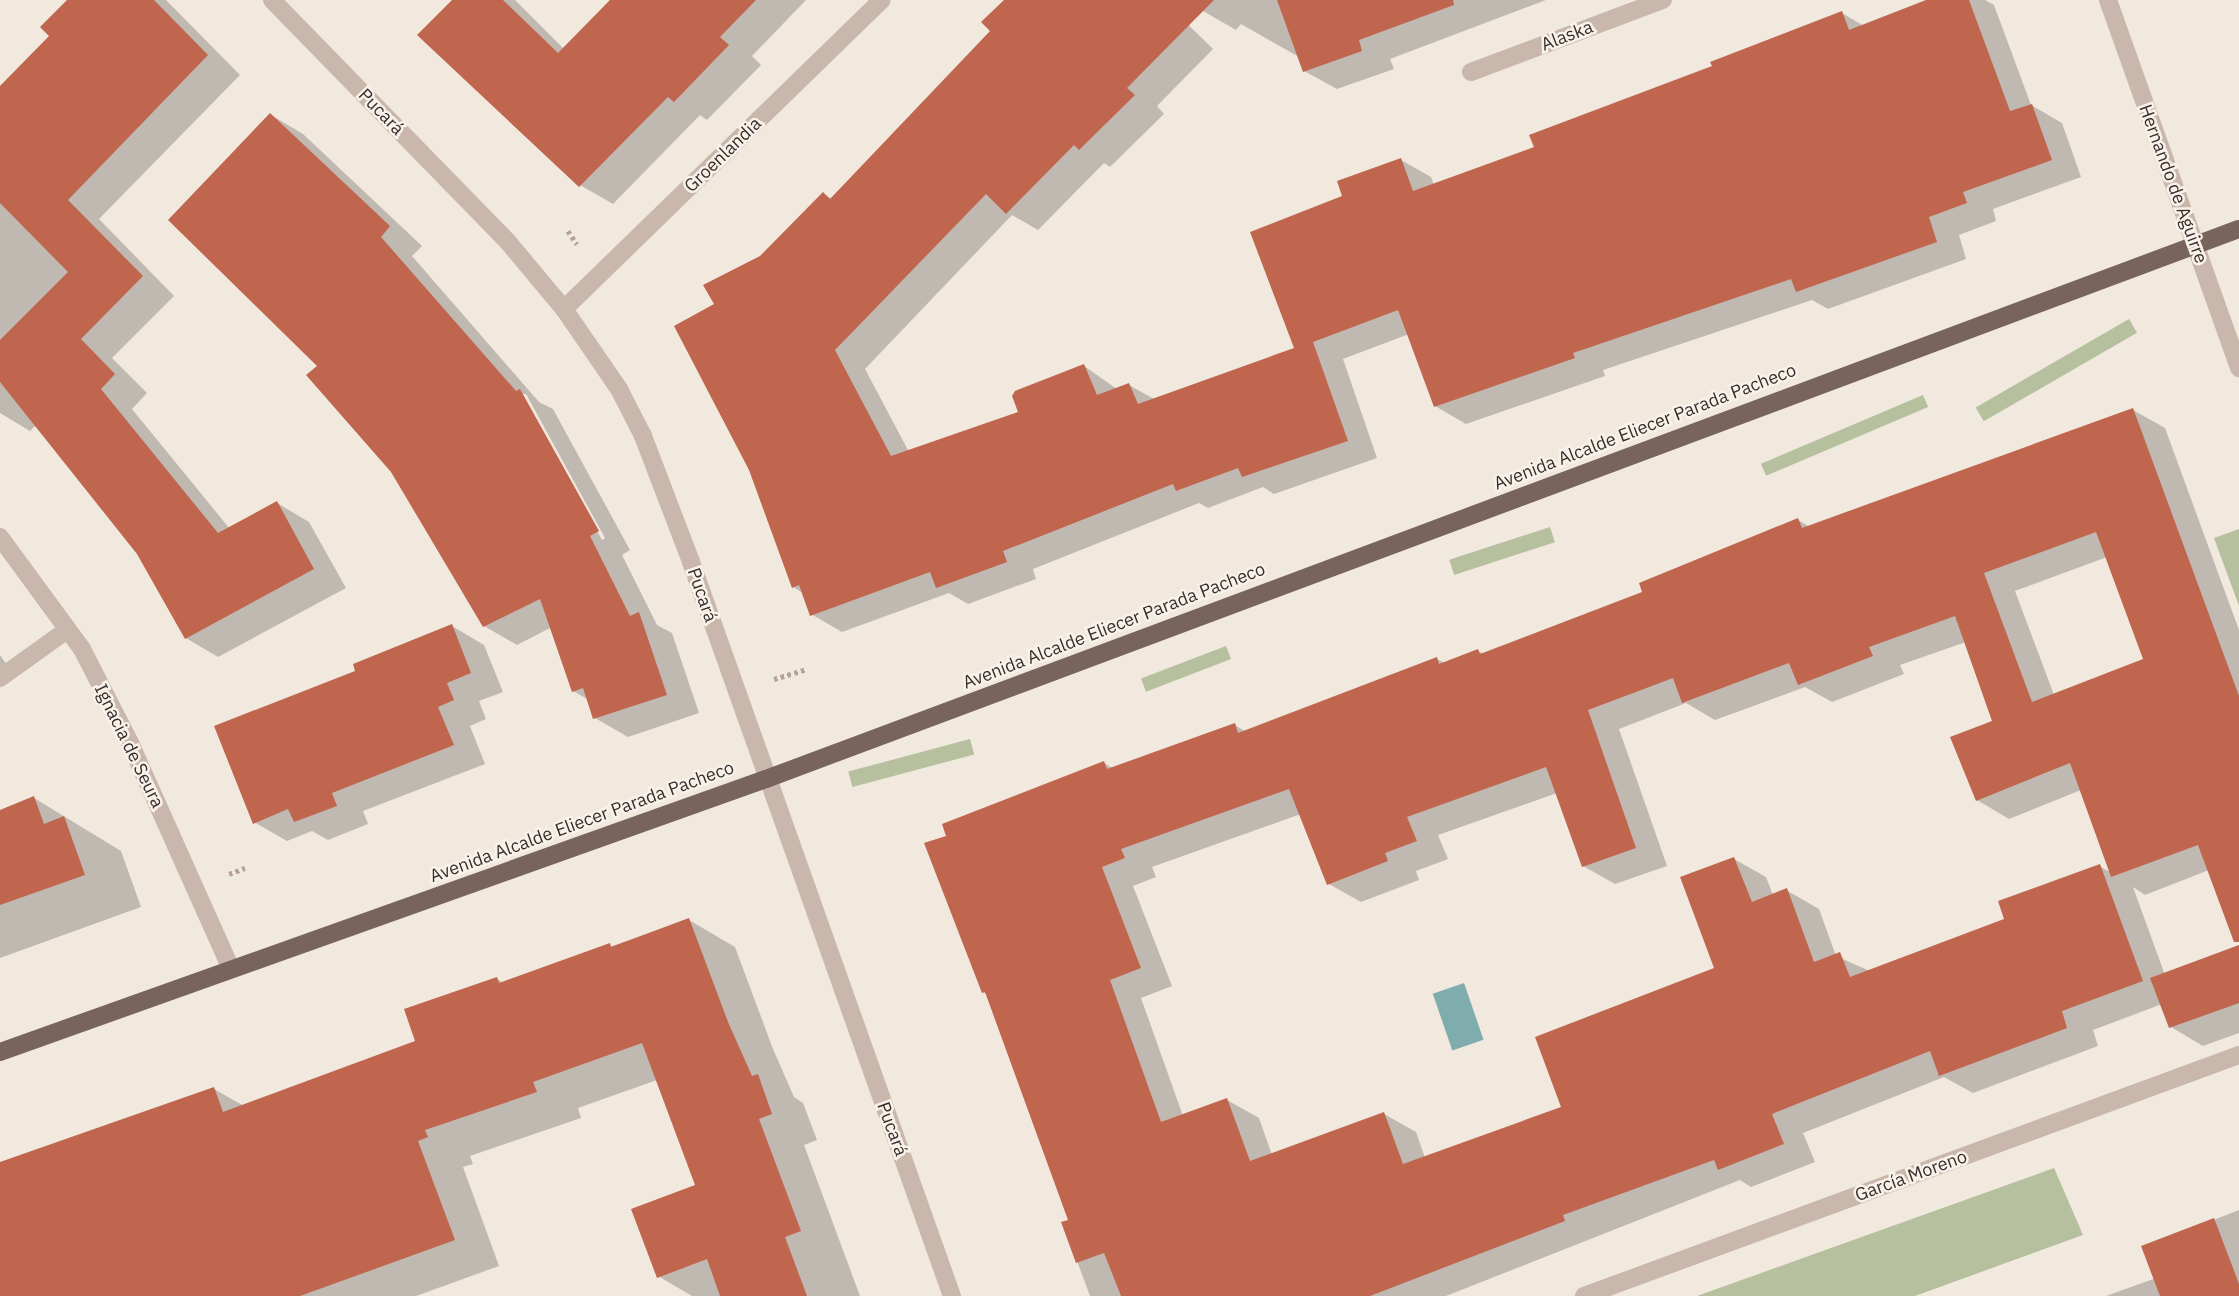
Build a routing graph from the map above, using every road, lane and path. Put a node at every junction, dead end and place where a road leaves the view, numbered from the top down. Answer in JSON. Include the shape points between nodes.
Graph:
{"nodes":[{"id":1,"x":272,"y":0,"type":"edge"},
{"id":2,"x":882,"y":0,"type":"edge"},
{"id":3,"x":1663,"y":0,"type":"edge"},
{"id":4,"x":2108,"y":0,"type":"edge"},
{"id":5,"x":1471,"y":72,"type":"dead end"},
{"id":6,"x":2239,"y":229,"type":"edge"},
{"id":7,"x":2195,"y":244,"type":"junction"},
{"id":8,"x":564,"y":309,"type":"junction"},
{"id":9,"x":2239,"y":368,"type":"edge"},
{"id":10,"x":0,"y":537,"type":"edge"},
{"id":11,"x":67,"y":630,"type":"junction"},
{"id":12,"x":806,"y":669,"type":"dead end"},
{"id":13,"x":0,"y":678,"type":"edge"},
{"id":14,"x":770,"y":680,"type":"dead end"},
{"id":15,"x":766,"y":779,"type":"junction"},
{"id":16,"x":231,"y":969,"type":"junction"},
{"id":17,"x":0,"y":1052,"type":"edge"},
{"id":18,"x":2239,"y":1055,"type":"edge"},
{"id":19,"x":952,"y":1296,"type":"edge"},
{"id":20,"x":1584,"y":1296,"type":"edge"}],
"edges":[{"from":1,"to":8,"type":"street","name":"Pucará","via":[[508,242]]},
{"from":2,"to":8,"type":"street","name":"Groenlandia"},
{"from":3,"to":5,"type":"street","name":"Alaska"},
{"from":4,"to":7,"type":"street","name":"Hernando de Aguirre"},
{"from":6,"to":7,"type":"main road","name":"Avenida Alcalde Eliecer Parada Pacheco"},
{"from":7,"to":9,"type":"street","name":"Hernando de Aguirre"},
{"from":7,"to":15,"type":"main road","name":"Avenida Alcalde Eliecer Parada Pacheco"},
{"from":8,"to":15,"type":"street","name":"Pucará","via":[[619,389],[643,436]]},
{"from":10,"to":11,"type":"street","name":"Ignacia de Seura"},
{"from":11,"to":13,"type":"street"},
{"from":11,"to":16,"type":"street","name":"Ignacia de Seura","via":[[130,743]]},
{"from":12,"to":14,"type":"path"},
{"from":15,"to":16,"type":"main road","name":"Avenida Alcalde Eliecer Parada Pacheco"},
{"from":15,"to":19,"type":"street","name":"Pucará"},
{"from":16,"to":17,"type":"main road","name":"Avenida Alcalde Eliecer Parada Pacheco"},
{"from":18,"to":20,"type":"street","name":"García Moreno"}]}
